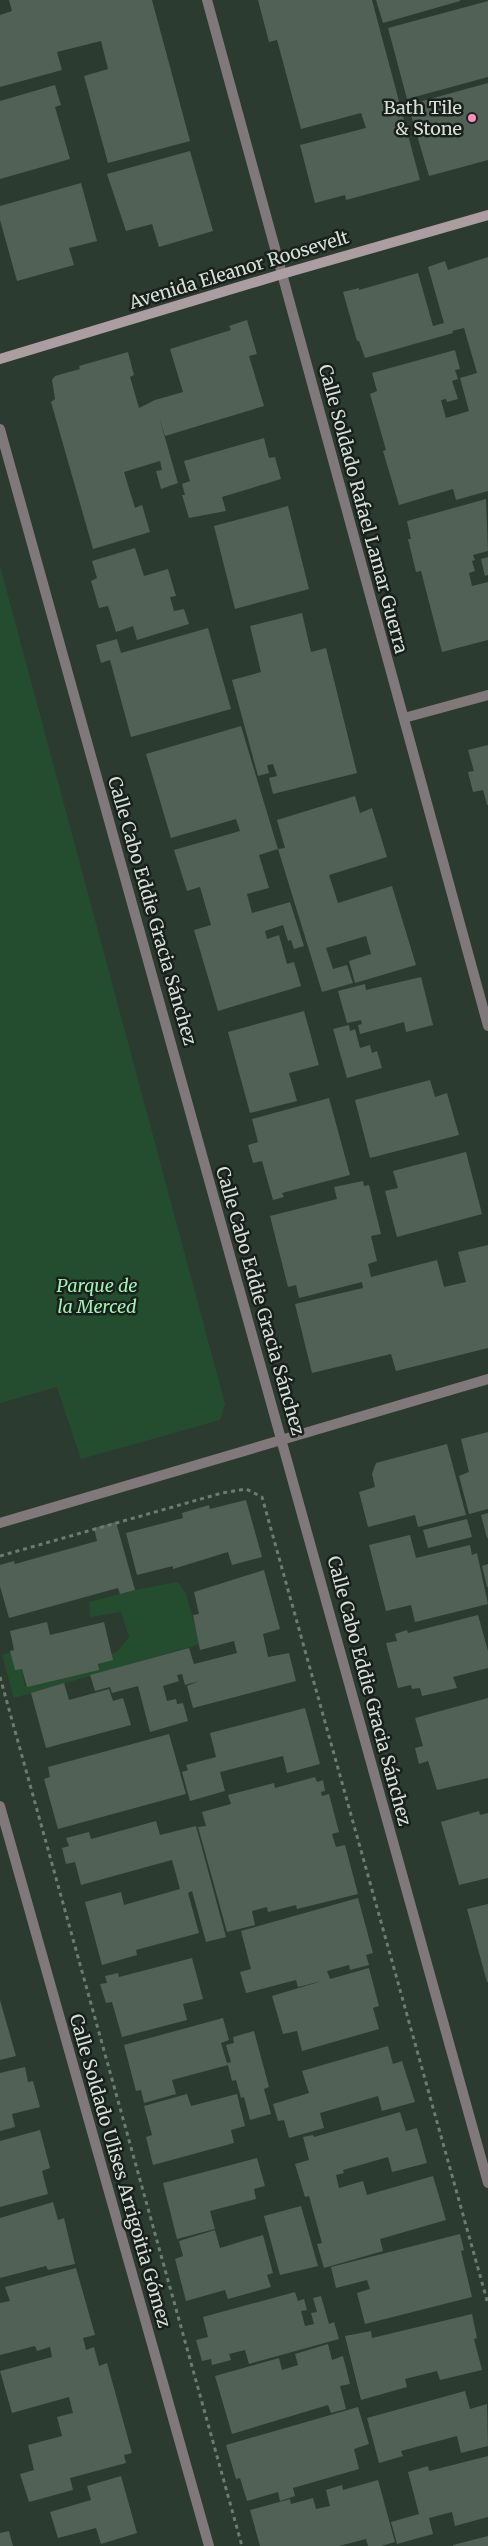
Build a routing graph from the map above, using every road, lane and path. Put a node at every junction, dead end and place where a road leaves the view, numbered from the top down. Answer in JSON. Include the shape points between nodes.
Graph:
{"nodes":[{"id":1,"x":207,"y":0,"type":"edge"},
{"id":2,"x":488,"y":215,"type":"edge"},
{"id":3,"x":282,"y":274,"type":"junction"},
{"id":4,"x":0,"y":359,"type":"edge"},
{"id":5,"x":0,"y":429,"type":"edge"},
{"id":6,"x":488,"y":695,"type":"edge"},
{"id":7,"x":404,"y":718,"type":"junction"},
{"id":8,"x":488,"y":1026,"type":"edge"},
{"id":9,"x":488,"y":1378,"type":"edge"},
{"id":10,"x":282,"y":1440,"type":"junction"},
{"id":11,"x":0,"y":1523,"type":"edge"},
{"id":12,"x":0,"y":1556,"type":"edge"},
{"id":13,"x":0,"y":1676,"type":"edge"},
{"id":14,"x":0,"y":1806,"type":"edge"},
{"id":15,"x":488,"y":2182,"type":"edge"},
{"id":16,"x":488,"y":2304,"type":"edge"},
{"id":17,"x":209,"y":2546,"type":"edge"},
{"id":18,"x":242,"y":2546,"type":"edge"}],
"edges":[{"from":1,"to":3,"type":"street","name":"Calle Soldado Rafael Lamar Guerra"},
{"from":2,"to":3,"type":"street","name":"Avenida Eleanor Roosevelt"},
{"from":3,"to":4,"type":"street","name":"Avenida Eleanor Roosevelt"},
{"from":3,"to":7,"type":"street","name":"Calle Soldado Rafael Lamar Guerra"},
{"from":5,"to":10,"type":"street","name":"Calle Cabo Eddie Gracia Sánchez"},
{"from":6,"to":7,"type":"street"},
{"from":7,"to":8,"type":"street","name":"Calle Soldado Rafael Lamar Guerra"},
{"from":9,"to":10,"type":"street"},
{"from":10,"to":11,"type":"street"},
{"from":10,"to":15,"type":"street","name":"Calle Cabo Eddie Gracia Sánchez"},
{"from":12,"to":16,"type":"path","via":[[222,1493],[246,1489],[262,1497]]},
{"from":13,"to":18,"type":"path"},
{"from":14,"to":17,"type":"street","name":"Calle Soldado Ulises Arrigoitia Gómez"}]}
